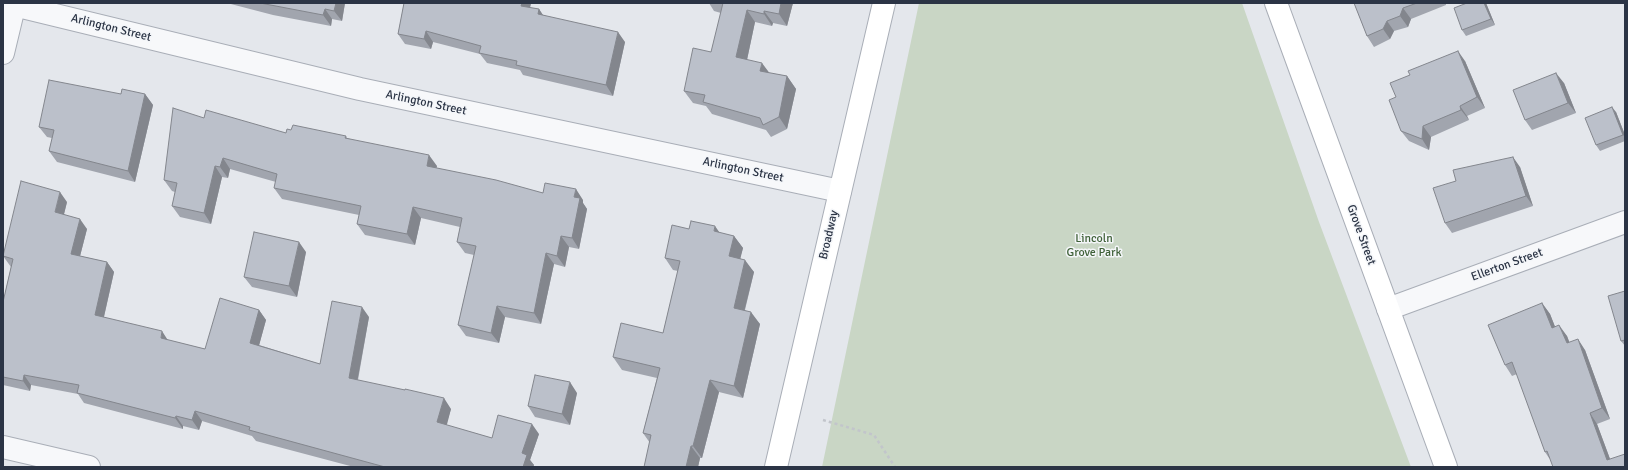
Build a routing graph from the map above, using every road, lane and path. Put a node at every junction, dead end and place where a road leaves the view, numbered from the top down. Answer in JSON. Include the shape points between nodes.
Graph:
{"nodes":[{"id":1,"x":884,"y":3,"type":"edge"},
{"id":2,"x":1276,"y":3,"type":"edge"},
{"id":3,"x":15,"y":4,"type":"edge"},
{"id":4,"x":3,"y":53,"type":"edge"},
{"id":5,"x":840,"y":191,"type":"junction"},
{"id":6,"x":1625,"y":222,"type":"edge"},
{"id":7,"x":1388,"y":309,"type":"junction"},
{"id":8,"x":823,"y":420,"type":"dead end"},
{"id":9,"x":3,"y":447,"type":"edge"},
{"id":10,"x":89,"y":467,"type":"edge"},
{"id":11,"x":776,"y":467,"type":"edge"},
{"id":12,"x":895,"y":467,"type":"edge"},
{"id":13,"x":1446,"y":467,"type":"edge"}],
"edges":[{"from":1,"to":5,"type":"main road","name":"Broadway"},
{"from":2,"to":7,"type":"main road","name":"Grove Street"},
{"from":3,"to":4,"type":"street"},
{"from":3,"to":5,"type":"street","name":"Arlington Street","via":[[360,89]]},
{"from":5,"to":11,"type":"main road","name":"Broadway"},
{"from":6,"to":7,"type":"street","name":"Ellerton Street"},
{"from":7,"to":13,"type":"main road","name":"Grove Street"},
{"from":8,"to":12,"type":"path","via":[[874,435]]},
{"from":9,"to":10,"type":"street"}]}
